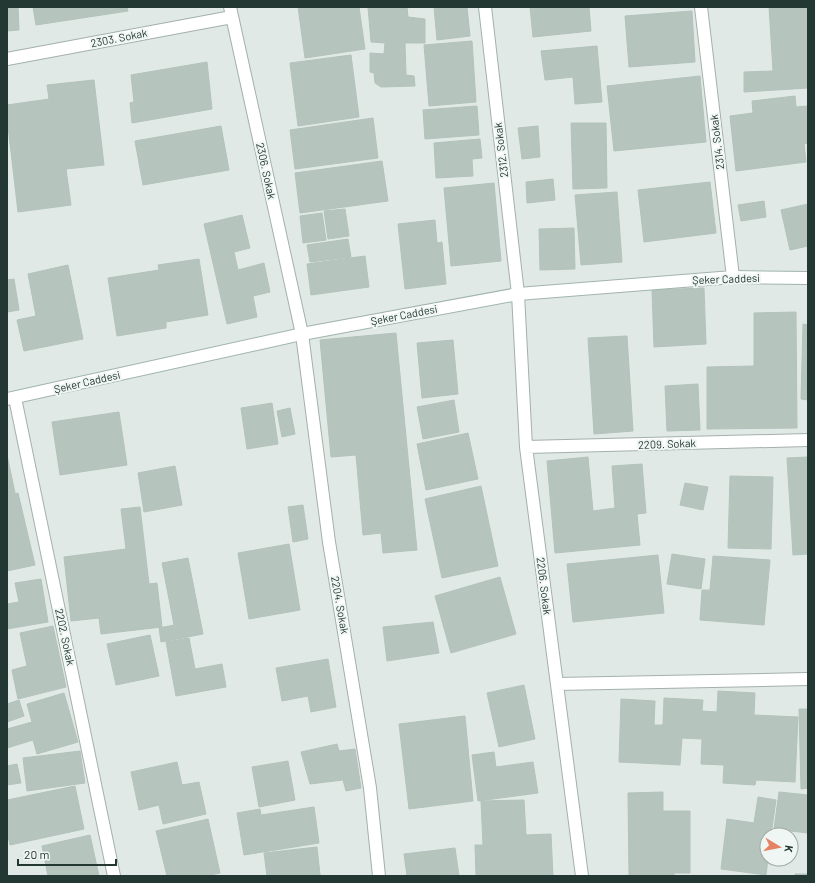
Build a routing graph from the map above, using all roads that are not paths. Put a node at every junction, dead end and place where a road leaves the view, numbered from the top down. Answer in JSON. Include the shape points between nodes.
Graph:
{"nodes":[{"id":1,"x":484,"y":7,"type":"edge"},
{"id":2,"x":701,"y":7,"type":"edge"},
{"id":3,"x":231,"y":12,"type":"edge"},
{"id":4,"x":7,"y":59,"type":"edge"},
{"id":5,"x":733,"y":277,"type":"junction"},
{"id":6,"x":808,"y":278,"type":"edge"},
{"id":7,"x":518,"y":294,"type":"junction"},
{"id":8,"x":302,"y":334,"type":"junction"},
{"id":9,"x":11,"y":399,"type":"edge"},
{"id":10,"x":808,"y":440,"type":"edge"},
{"id":11,"x":526,"y":447,"type":"junction"},
{"id":12,"x":808,"y":679,"type":"edge"},
{"id":13,"x":557,"y":684,"type":"junction"},
{"id":14,"x":114,"y":876,"type":"edge"},
{"id":15,"x":379,"y":876,"type":"edge"},
{"id":16,"x":582,"y":876,"type":"edge"}],
"edges":[{"from":1,"to":7,"type":"street","name":"2312. Sokak"},
{"from":2,"to":5,"type":"street","name":"2314. Sokak"},
{"from":3,"to":4,"type":"street","name":"2303. Sokak"},
{"from":3,"to":8,"type":"street","name":"2306. Sokak"},
{"from":5,"to":6,"type":"street","name":"Şeker Caddesi"},
{"from":5,"to":7,"type":"street","name":"Şeker Caddesi"},
{"from":7,"to":8,"type":"street","name":"Şeker Caddesi"},
{"from":7,"to":11,"type":"street","name":"2206. Sokak"},
{"from":8,"to":9,"type":"street","name":"Şeker Caddesi"},
{"from":8,"to":15,"type":"street","name":"2204. Sokak","via":[[329,542],[370,788]]},
{"from":9,"to":14,"type":"street","name":"2202. Sokak"},
{"from":10,"to":11,"type":"street","name":"2209. Sokak"},
{"from":11,"to":13,"type":"street","name":"2206. Sokak"},
{"from":12,"to":13,"type":"street"},
{"from":13,"to":16,"type":"street","name":"2206. Sokak"}]}
